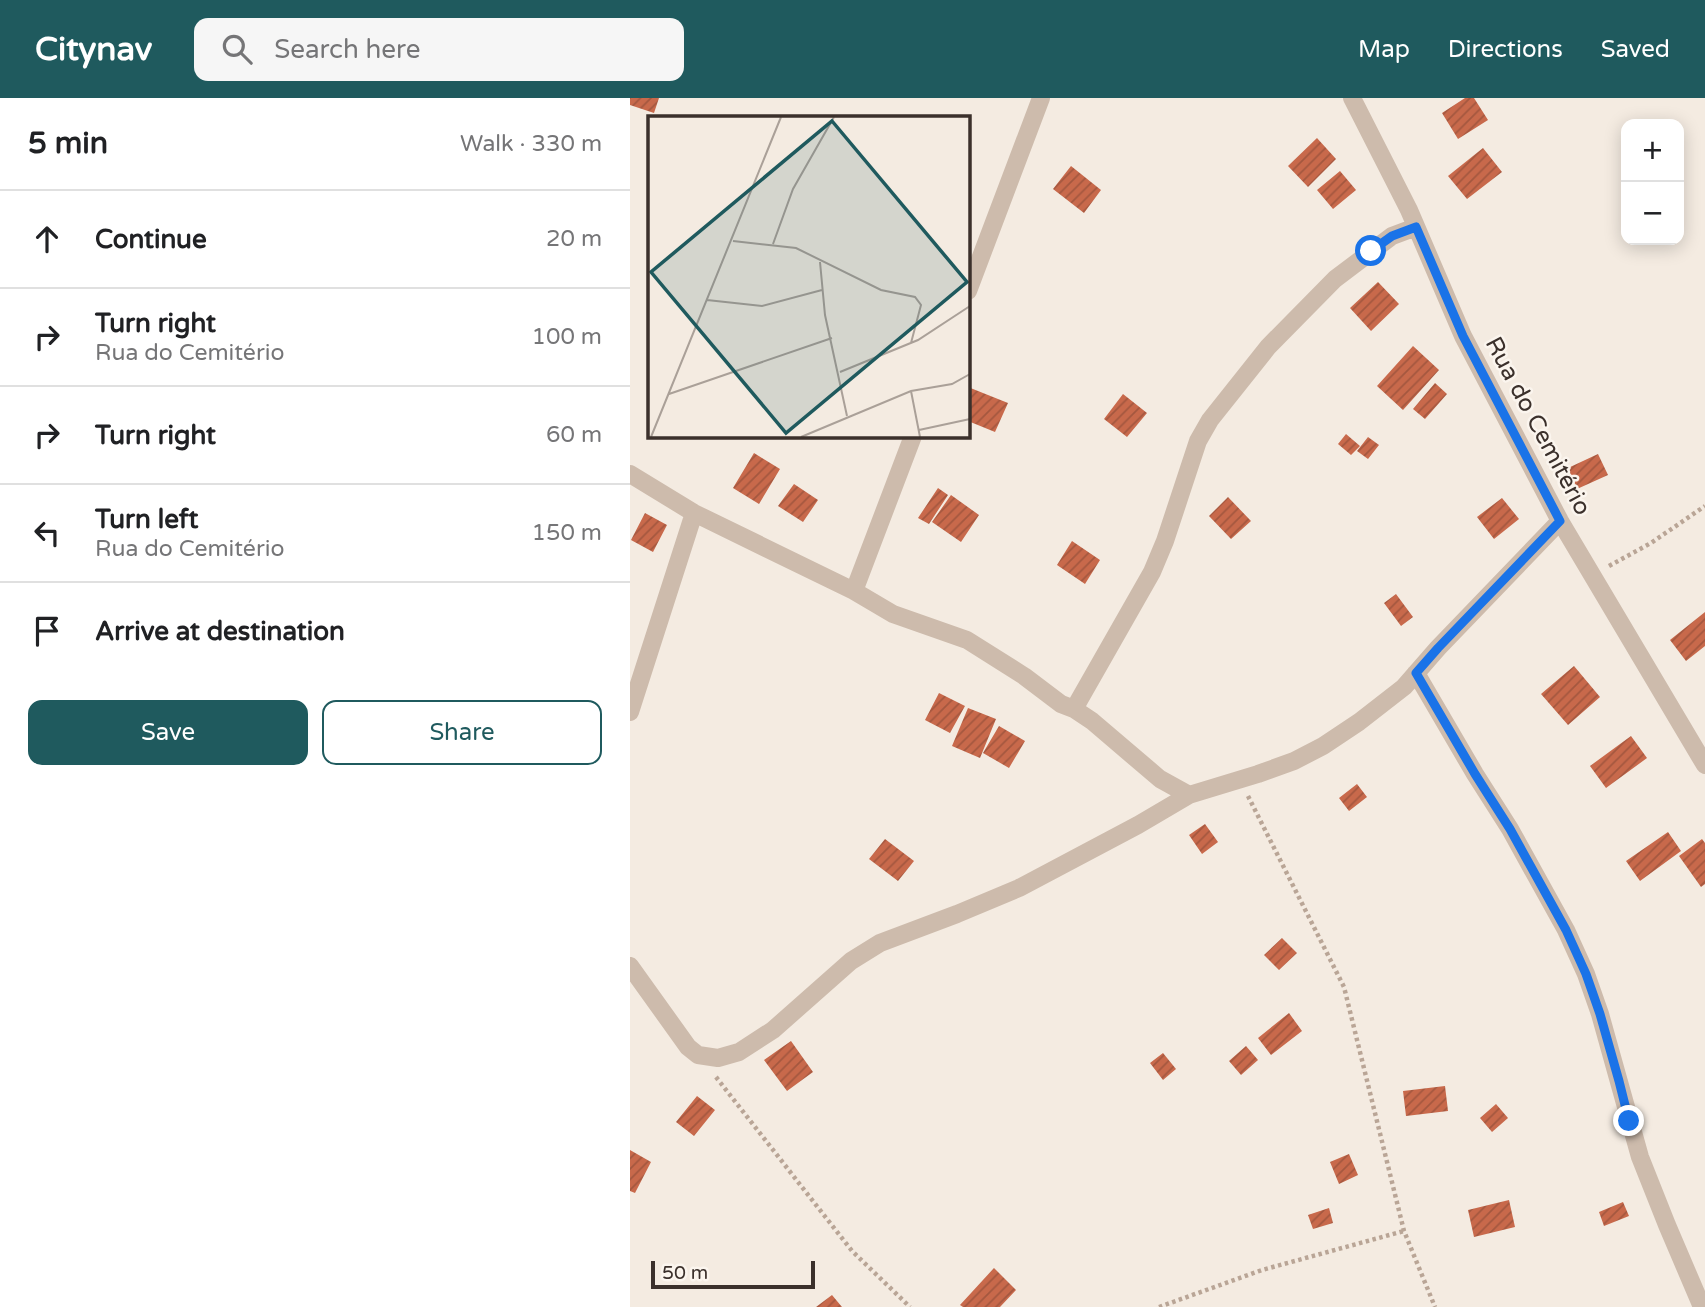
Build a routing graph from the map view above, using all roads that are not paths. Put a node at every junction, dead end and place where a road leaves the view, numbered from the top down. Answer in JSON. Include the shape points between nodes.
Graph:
{"nodes":[{"id":1,"x":1041,"y":98,"type":"edge"},
{"id":2,"x":1352,"y":98,"type":"edge"},
{"id":3,"x":1416,"y":227,"type":"junction"},
{"id":4,"x":970,"y":286,"type":"edge"},
{"id":5,"x":912,"y":438,"type":"edge"},
{"id":6,"x":630,"y":474,"type":"edge"},
{"id":7,"x":694,"y":513,"type":"junction"},
{"id":8,"x":1560,"y":521,"type":"junction"},
{"id":9,"x":854,"y":590,"type":"junction"},
{"id":10,"x":1416,"y":673,"type":"junction"},
{"id":11,"x":1074,"y":709,"type":"junction"},
{"id":12,"x":630,"y":712,"type":"edge"},
{"id":13,"x":1705,"y":765,"type":"edge"},
{"id":14,"x":1189,"y":795,"type":"junction"},
{"id":15,"x":630,"y":965,"type":"edge"},
{"id":16,"x":1702,"y":1307,"type":"edge"}],
"edges":[{"from":1,"to":4,"type":"street"},
{"from":2,"to":3,"type":"street","name":"Rua do Cemitério"},
{"from":3,"to":8,"type":"street","name":"Rua do Cemitério","via":[[1463,336]]},
{"from":3,"to":11,"type":"street","via":[[1392,236],[1335,279],[1268,347],[1210,420],[1198,441],[1152,572]]},
{"from":5,"to":9,"type":"street"},
{"from":6,"to":7,"type":"street"},
{"from":7,"to":9,"type":"street"},
{"from":7,"to":12,"type":"street"},
{"from":8,"to":10,"type":"street"},
{"from":8,"to":13,"type":"street","name":"Rua do Cemitério"},
{"from":9,"to":11,"type":"street","via":[[893,614],[967,640]]},
{"from":10,"to":14,"type":"street","via":[[1387,701],[1323,746],[1294,761]]},
{"from":10,"to":16,"type":"street","via":[[1510,829],[1586,974],[1640,1157]]},
{"from":11,"to":14,"type":"street","via":[[1160,779]]},
{"from":14,"to":15,"type":"street","via":[[1018,888],[880,943],[851,961],[773,1030],[738,1052],[718,1058],[698,1055],[688,1047]]}]}
